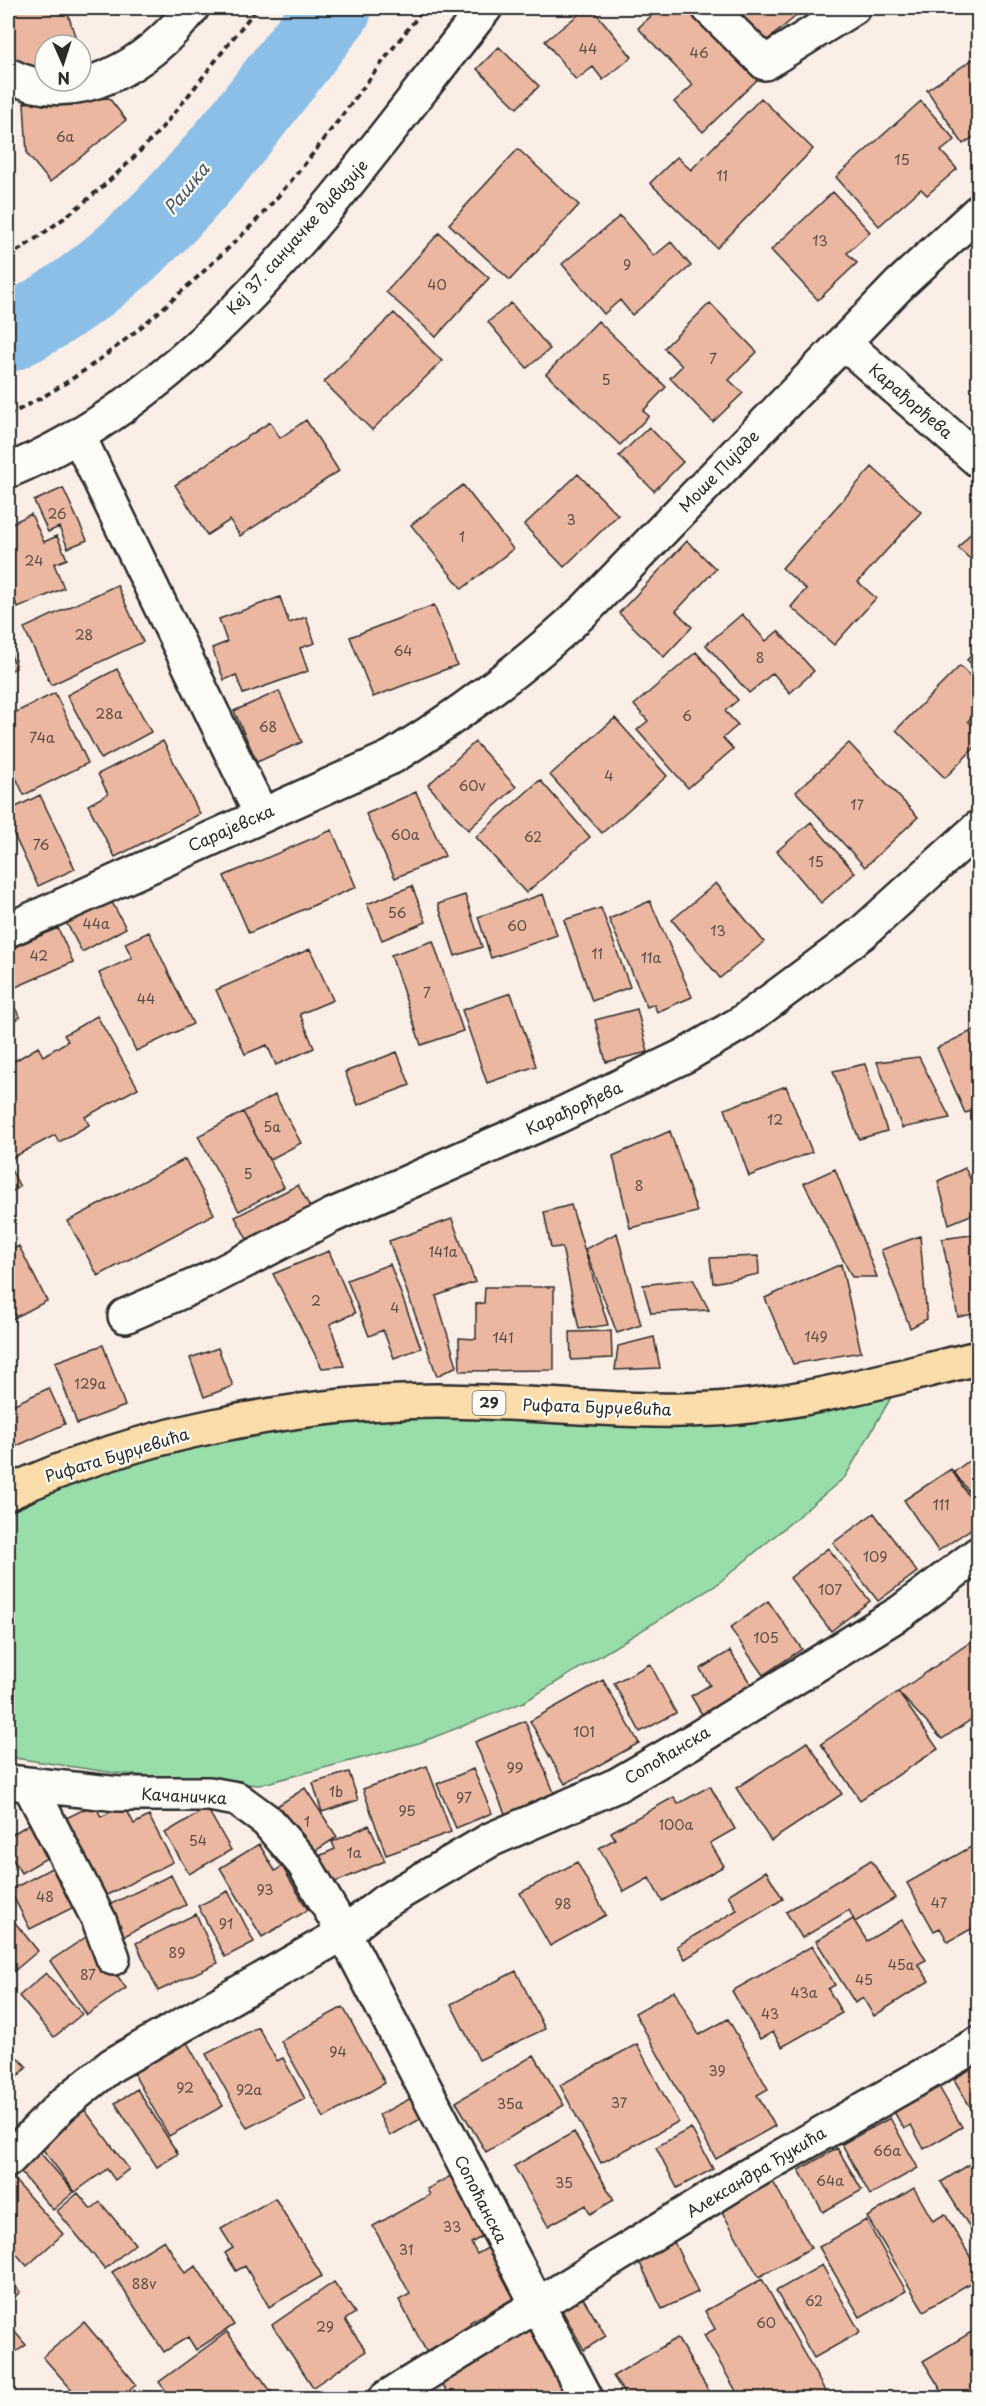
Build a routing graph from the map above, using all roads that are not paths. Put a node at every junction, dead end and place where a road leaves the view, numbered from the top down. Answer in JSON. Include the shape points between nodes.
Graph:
{"nodes":[{"id":1,"x":192,"y":8,"type":"edge"},
{"id":2,"x":485,"y":8,"type":"edge"},
{"id":3,"x":709,"y":8,"type":"edge"},
{"id":4,"x":853,"y":8,"type":"edge"},
{"id":5,"x":8,"y":76,"type":"edge"},
{"id":6,"x":978,"y":212,"type":"edge"},
{"id":7,"x":843,"y":342,"type":"junction"},
{"id":8,"x":78,"y":435,"type":"junction"},
{"id":9,"x":978,"y":460,"type":"edge"},
{"id":10,"x":8,"y":471,"type":"edge"},
{"id":11,"x":452,"y":720,"type":"joint"},
{"id":12,"x":261,"y":814,"type":"junction"},
{"id":13,"x":978,"y":828,"type":"edge"},
{"id":14,"x":8,"y":930,"type":"edge"},
{"id":15,"x":125,"y":1316,"type":"dead end"},
{"id":16,"x":978,"y":1358,"type":"edge"},
{"id":17,"x":8,"y":1493,"type":"edge"},
{"id":18,"x":970,"y":1565,"type":"edge"},
{"id":19,"x":19,"y":1784,"type":"edge"},
{"id":20,"x":344,"y":1933,"type":"junction"},
{"id":21,"x":112,"y":1958,"type":"dead end"},
{"id":22,"x":978,"y":2044,"type":"edge"},
{"id":23,"x":8,"y":2160,"type":"edge"},
{"id":24,"x":536,"y":2305,"type":"junction"},
{"id":25,"x":386,"y":2398,"type":"edge"},
{"id":26,"x":586,"y":2398,"type":"edge"}],
"edges":[{"from":1,"to":5,"type":"street","via":[[155,47],[121,72],[60,87],[31,85]]},
{"from":2,"to":8,"type":"street","name":"Кеј 37. санџачке дивизије","via":[[363,165],[242,302],[148,390]]},
{"from":3,"to":4,"type":"street","via":[[765,63]]},
{"from":6,"to":7,"type":"street","name":"Моше Пијаде"},
{"from":7,"to":9,"type":"street","name":"Карађорђева"},
{"from":7,"to":11,"type":"street","name":"Моше Пијаде","via":[[587,608],[543,650]]},
{"from":8,"to":10,"type":"street","name":"Кеј 37. санџачке дивизије"},
{"from":8,"to":12,"type":"street"},
{"from":11,"to":12,"type":"street","name":"Сарајевска","via":[[392,757]]},
{"from":12,"to":14,"type":"street","name":"Сарајевска"},
{"from":13,"to":15,"type":"street","name":"Карађорђева","via":[[862,933],[741,1023],[556,1118],[331,1216],[208,1280]]},
{"from":16,"to":17,"type":"main road","name":"Рифата Бурџевића","number":"29","via":[[839,1390],[716,1409],[617,1410],[439,1401],[294,1411],[167,1438],[78,1464]]},
{"from":18,"to":20,"type":"street","name":"Сопоћанска","via":[[831,1657],[637,1774],[567,1809],[490,1840],[384,1902]]},
{"from":19,"to":20,"type":"street","name":"Качаничка","via":[[119,1794],[209,1794],[237,1799],[267,1821],[304,1864]]},
{"from":19,"to":21,"type":"street","name":"Качаничка","via":[[99,1920]]},
{"from":20,"to":23,"type":"street","name":"Сопоћанска","via":[[112,2065],[61,2106]]},
{"from":20,"to":24,"type":"street","name":"Сопоћанска"},
{"from":22,"to":24,"type":"street","name":"Александра Ђукића","via":[[742,2179]]},
{"from":24,"to":25,"type":"street","name":"Александра Ђукића"},
{"from":24,"to":26,"type":"street"}]}
